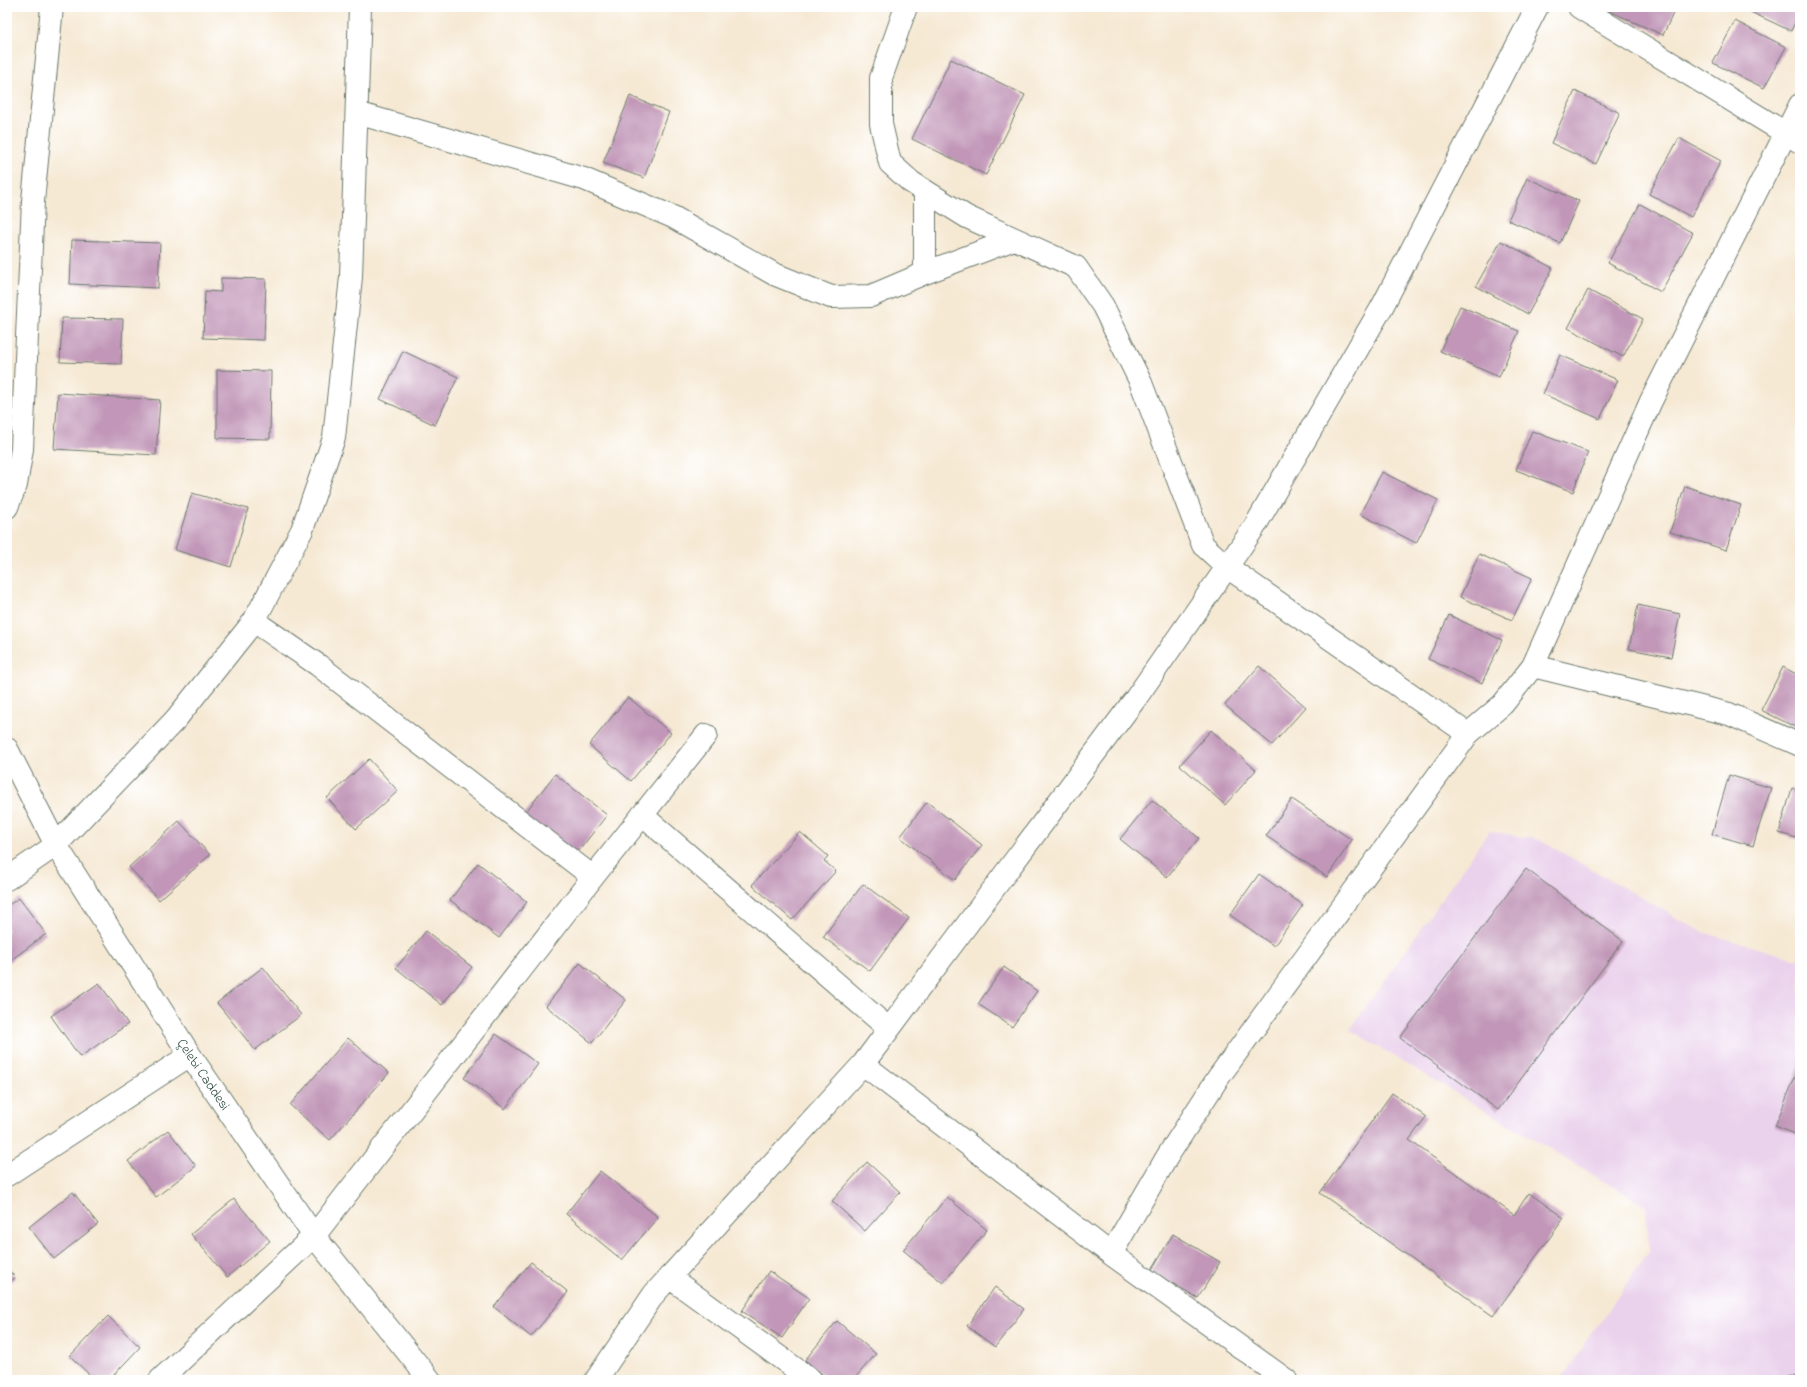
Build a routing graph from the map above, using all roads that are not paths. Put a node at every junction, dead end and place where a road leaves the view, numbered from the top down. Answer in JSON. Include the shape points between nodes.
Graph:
{"nodes":[{"id":1,"x":52,"y":7,"type":"edge"},
{"id":2,"x":360,"y":7,"type":"edge"},
{"id":3,"x":906,"y":7,"type":"edge"},
{"id":4,"x":1537,"y":7,"type":"edge"},
{"id":5,"x":1579,"y":7,"type":"edge"},
{"id":6,"x":1800,"y":105,"type":"edge"},
{"id":7,"x":357,"y":113,"type":"junction"},
{"id":8,"x":1793,"y":137,"type":"edge"},
{"id":9,"x":925,"y":191,"type":"junction"},
{"id":10,"x":1014,"y":239,"type":"junction"},
{"id":11,"x":925,"y":273,"type":"junction"},
{"id":12,"x":7,"y":508,"type":"edge"},
{"id":13,"x":1227,"y":567,"type":"junction"},
{"id":14,"x":254,"y":620,"type":"junction"},
{"id":15,"x":1533,"y":666,"type":"junction"},
{"id":16,"x":1468,"y":734,"type":"junction"},
{"id":17,"x":706,"y":735,"type":"dead end"},
{"id":18,"x":1800,"y":745,"type":"edge"},
{"id":19,"x":7,"y":749,"type":"edge"},
{"id":20,"x":642,"y":815,"type":"junction"},
{"id":21,"x":56,"y":844,"type":"junction"},
{"id":22,"x":593,"y":876,"type":"junction"},
{"id":23,"x":7,"y":879,"type":"edge"},
{"id":24,"x":888,"y":1028,"type":"junction"},
{"id":25,"x":190,"y":1055,"type":"junction"},
{"id":26,"x":863,"y":1064,"type":"junction"},
{"id":27,"x":7,"y":1175,"type":"edge"},
{"id":28,"x":314,"y":1236,"type":"junction"},
{"id":29,"x":1111,"y":1254,"type":"junction"},
{"id":30,"x":669,"y":1277,"type":"junction"},
{"id":31,"x":160,"y":1380,"type":"edge"},
{"id":32,"x":430,"y":1380,"type":"edge"},
{"id":33,"x":596,"y":1380,"type":"edge"},
{"id":34,"x":811,"y":1380,"type":"edge"},
{"id":35,"x":1286,"y":1380,"type":"edge"}],
"edges":[{"from":1,"to":12,"type":"street","via":[[33,201],[22,449],[16,485]]},
{"from":2,"to":7,"type":"street"},
{"from":3,"to":9,"type":"street","via":[[881,78],[881,124],[890,163]]},
{"from":4,"to":13,"type":"street","via":[[1382,307],[1255,526]]},
{"from":5,"to":8,"type":"street"},
{"from":6,"to":8,"type":"street"},
{"from":7,"to":11,"type":"street","via":[[584,179],[673,217],[774,274],[831,297],[871,296]]},
{"from":7,"to":14,"type":"street","via":[[351,277],[334,438],[302,530]]},
{"from":8,"to":15,"type":"street","via":[[1651,401]]},
{"from":9,"to":10,"type":"street","via":[[967,217]]},
{"from":9,"to":11,"type":"street"},
{"from":10,"to":11,"type":"street"},
{"from":10,"to":13,"type":"street","via":[[1076,268],[1103,306],[1141,383],[1203,545]]},
{"from":13,"to":16,"type":"street"},
{"from":13,"to":24,"type":"street","via":[[1136,698]]},
{"from":14,"to":21,"type":"street","via":[[176,719]]},
{"from":14,"to":22,"type":"street","via":[[318,665]]},
{"from":15,"to":16,"type":"street","via":[[1503,704]]},
{"from":15,"to":18,"type":"street","via":[[1729,714]]},
{"from":16,"to":29,"type":"street","via":[[1218,1078],[1167,1157]]},
{"from":17,"to":20,"type":"street"},
{"from":19,"to":21,"type":"street","name":"Çelebi Caddesi"},
{"from":20,"to":22,"type":"street"},
{"from":20,"to":24,"type":"street"},
{"from":21,"to":23,"type":"street"},
{"from":21,"to":25,"type":"street","name":"Çelebi Caddesi"},
{"from":22,"to":28,"type":"street"},
{"from":24,"to":26,"type":"street"},
{"from":25,"to":27,"type":"street"},
{"from":25,"to":28,"type":"street","name":"Çelebi Caddesi"},
{"from":26,"to":29,"type":"street"},
{"from":26,"to":30,"type":"street"},
{"from":28,"to":31,"type":"street"},
{"from":28,"to":32,"type":"street","name":"Çelebi Caddesi"},
{"from":29,"to":35,"type":"street"},
{"from":30,"to":33,"type":"street","via":[[654,1294]]},
{"from":30,"to":34,"type":"street"}]}
